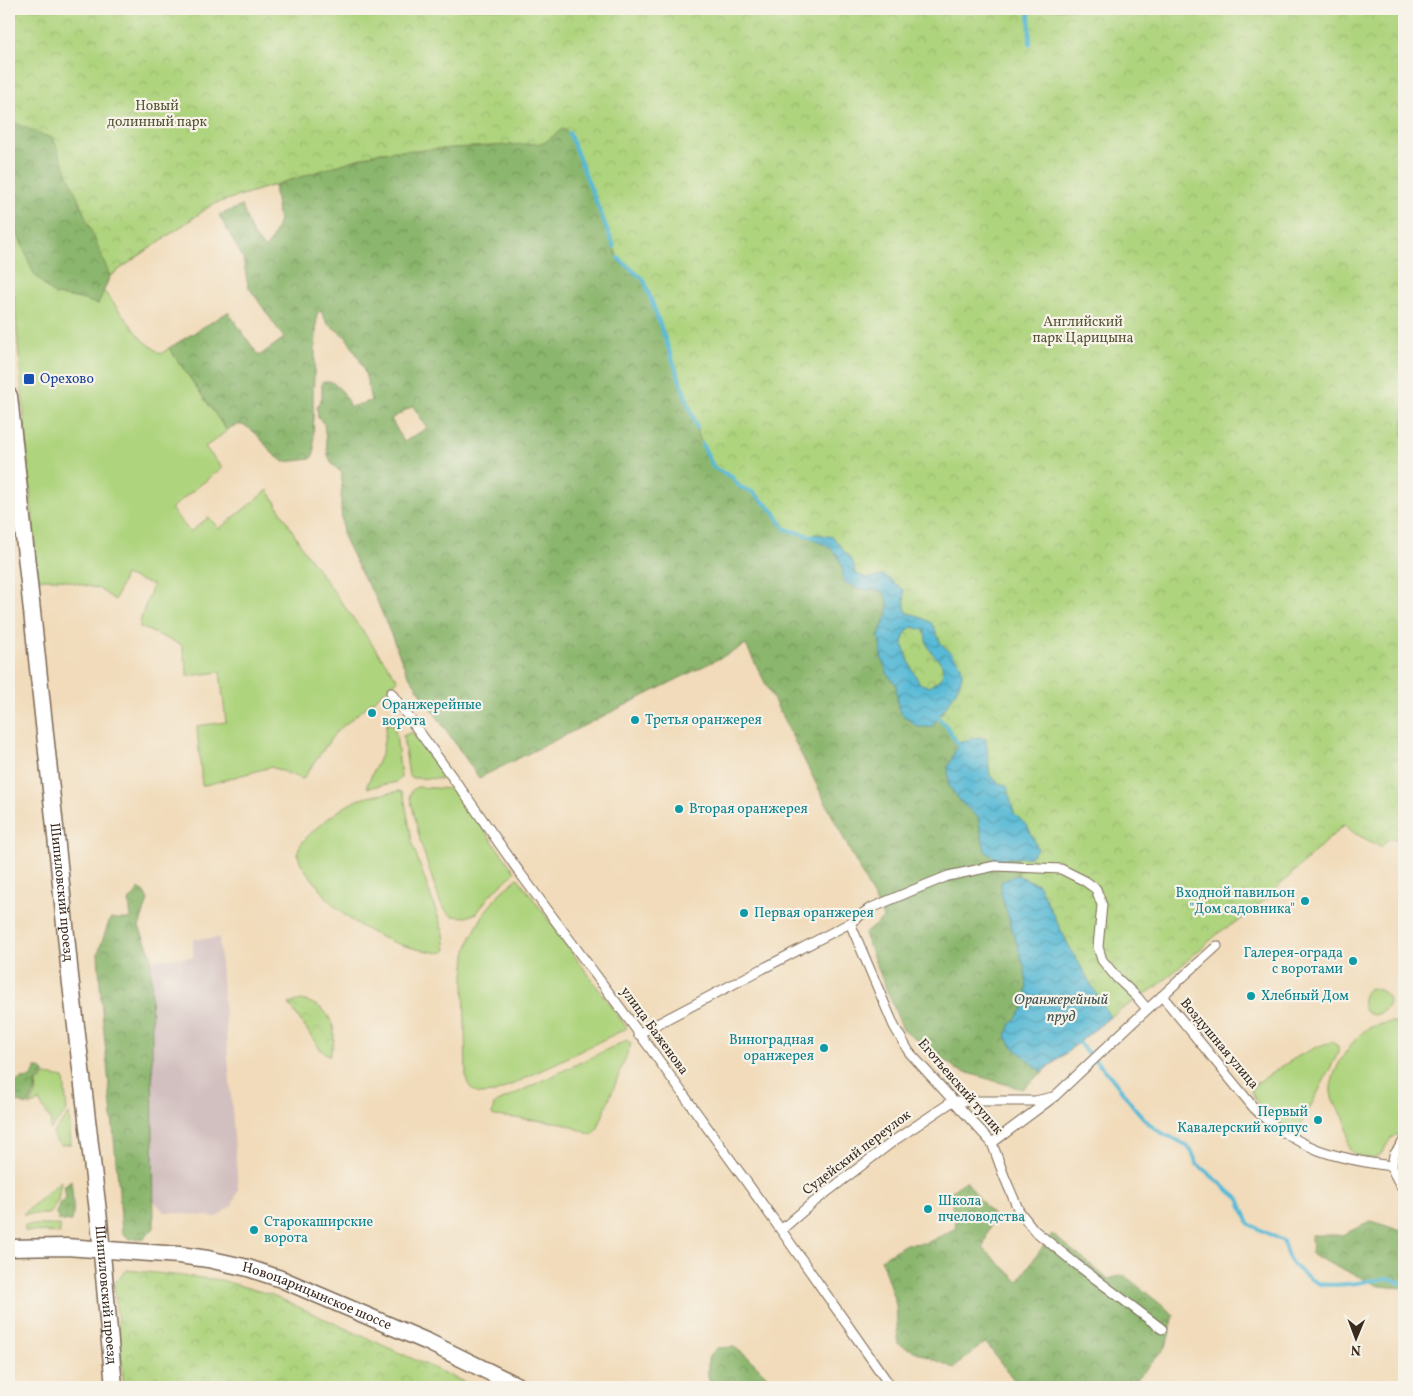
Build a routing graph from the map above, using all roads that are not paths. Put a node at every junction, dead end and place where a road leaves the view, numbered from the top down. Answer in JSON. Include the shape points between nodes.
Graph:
{"nodes":[{"id":1,"x":9,"y":396,"type":"edge"},
{"id":2,"x":391,"y":693,"type":"dead end"},
{"id":3,"x":850,"y":923,"type":"junction"},
{"id":4,"x":1218,"y":946,"type":"dead end"},
{"id":5,"x":1162,"y":996,"type":"junction"},
{"id":6,"x":1147,"y":1009,"type":"junction"},
{"id":7,"x":638,"y":1034,"type":"junction"},
{"id":8,"x":1054,"y":1096,"type":"junction"},
{"id":9,"x":953,"y":1101,"type":"junction"},
{"id":10,"x":1404,"y":1141,"type":"edge"},
{"id":11,"x":992,"y":1143,"type":"junction"},
{"id":12,"x":1392,"y":1166,"type":"junction"},
{"id":13,"x":1404,"y":1192,"type":"edge"},
{"id":14,"x":781,"y":1230,"type":"junction"},
{"id":15,"x":9,"y":1248,"type":"edge"},
{"id":16,"x":101,"y":1250,"type":"junction"},
{"id":17,"x":1162,"y":1329,"type":"dead end"},
{"id":18,"x":114,"y":1387,"type":"edge"},
{"id":19,"x":520,"y":1387,"type":"edge"},
{"id":20,"x":891,"y":1387,"type":"edge"}],
"edges":[{"from":1,"to":16,"type":"main road","name":"Шипиловский проезд"},
{"from":2,"to":7,"type":"street","name":"улица Баженова"},
{"from":3,"to":6,"type":"street","via":[[869,909],[948,876],[996,866],[1061,869],[1096,889],[1102,905],[1098,947],[1102,960]]},
{"from":3,"to":7,"type":"street"},
{"from":3,"to":9,"type":"street","name":"Еготьевский тупик","via":[[905,1046]]},
{"from":4,"to":5,"type":"street"},
{"from":5,"to":6,"type":"street"},
{"from":5,"to":12,"type":"street","name":"Воздушная улица","via":[[1268,1122],[1296,1140],[1338,1157]]},
{"from":6,"to":8,"type":"street"},
{"from":7,"to":14,"type":"street","name":"улица Баженова"},
{"from":8,"to":9,"type":"street","via":[[1036,1102]]},
{"from":8,"to":11,"type":"street"},
{"from":9,"to":11,"type":"street","name":"Еготьевский тупик"},
{"from":9,"to":14,"type":"street","name":"Судейский переулок","via":[[896,1140]]},
{"from":10,"to":12,"type":"street","via":[[1394,1155]]},
{"from":11,"to":17,"type":"street","name":"Еготьевский тупик","via":[[1019,1211],[1034,1230]]},
{"from":12,"to":13,"type":"street"},
{"from":14,"to":20,"type":"street","name":"улица Баженова"},
{"from":15,"to":16,"type":"main road","name":"Новоцарицынское шоссе"},
{"from":16,"to":18,"type":"main road","name":"Шипиловский проезд"},
{"from":16,"to":19,"type":"main road","name":"Новоцарицынское шоссе","via":[[208,1259],[281,1278],[428,1342]]}]}
